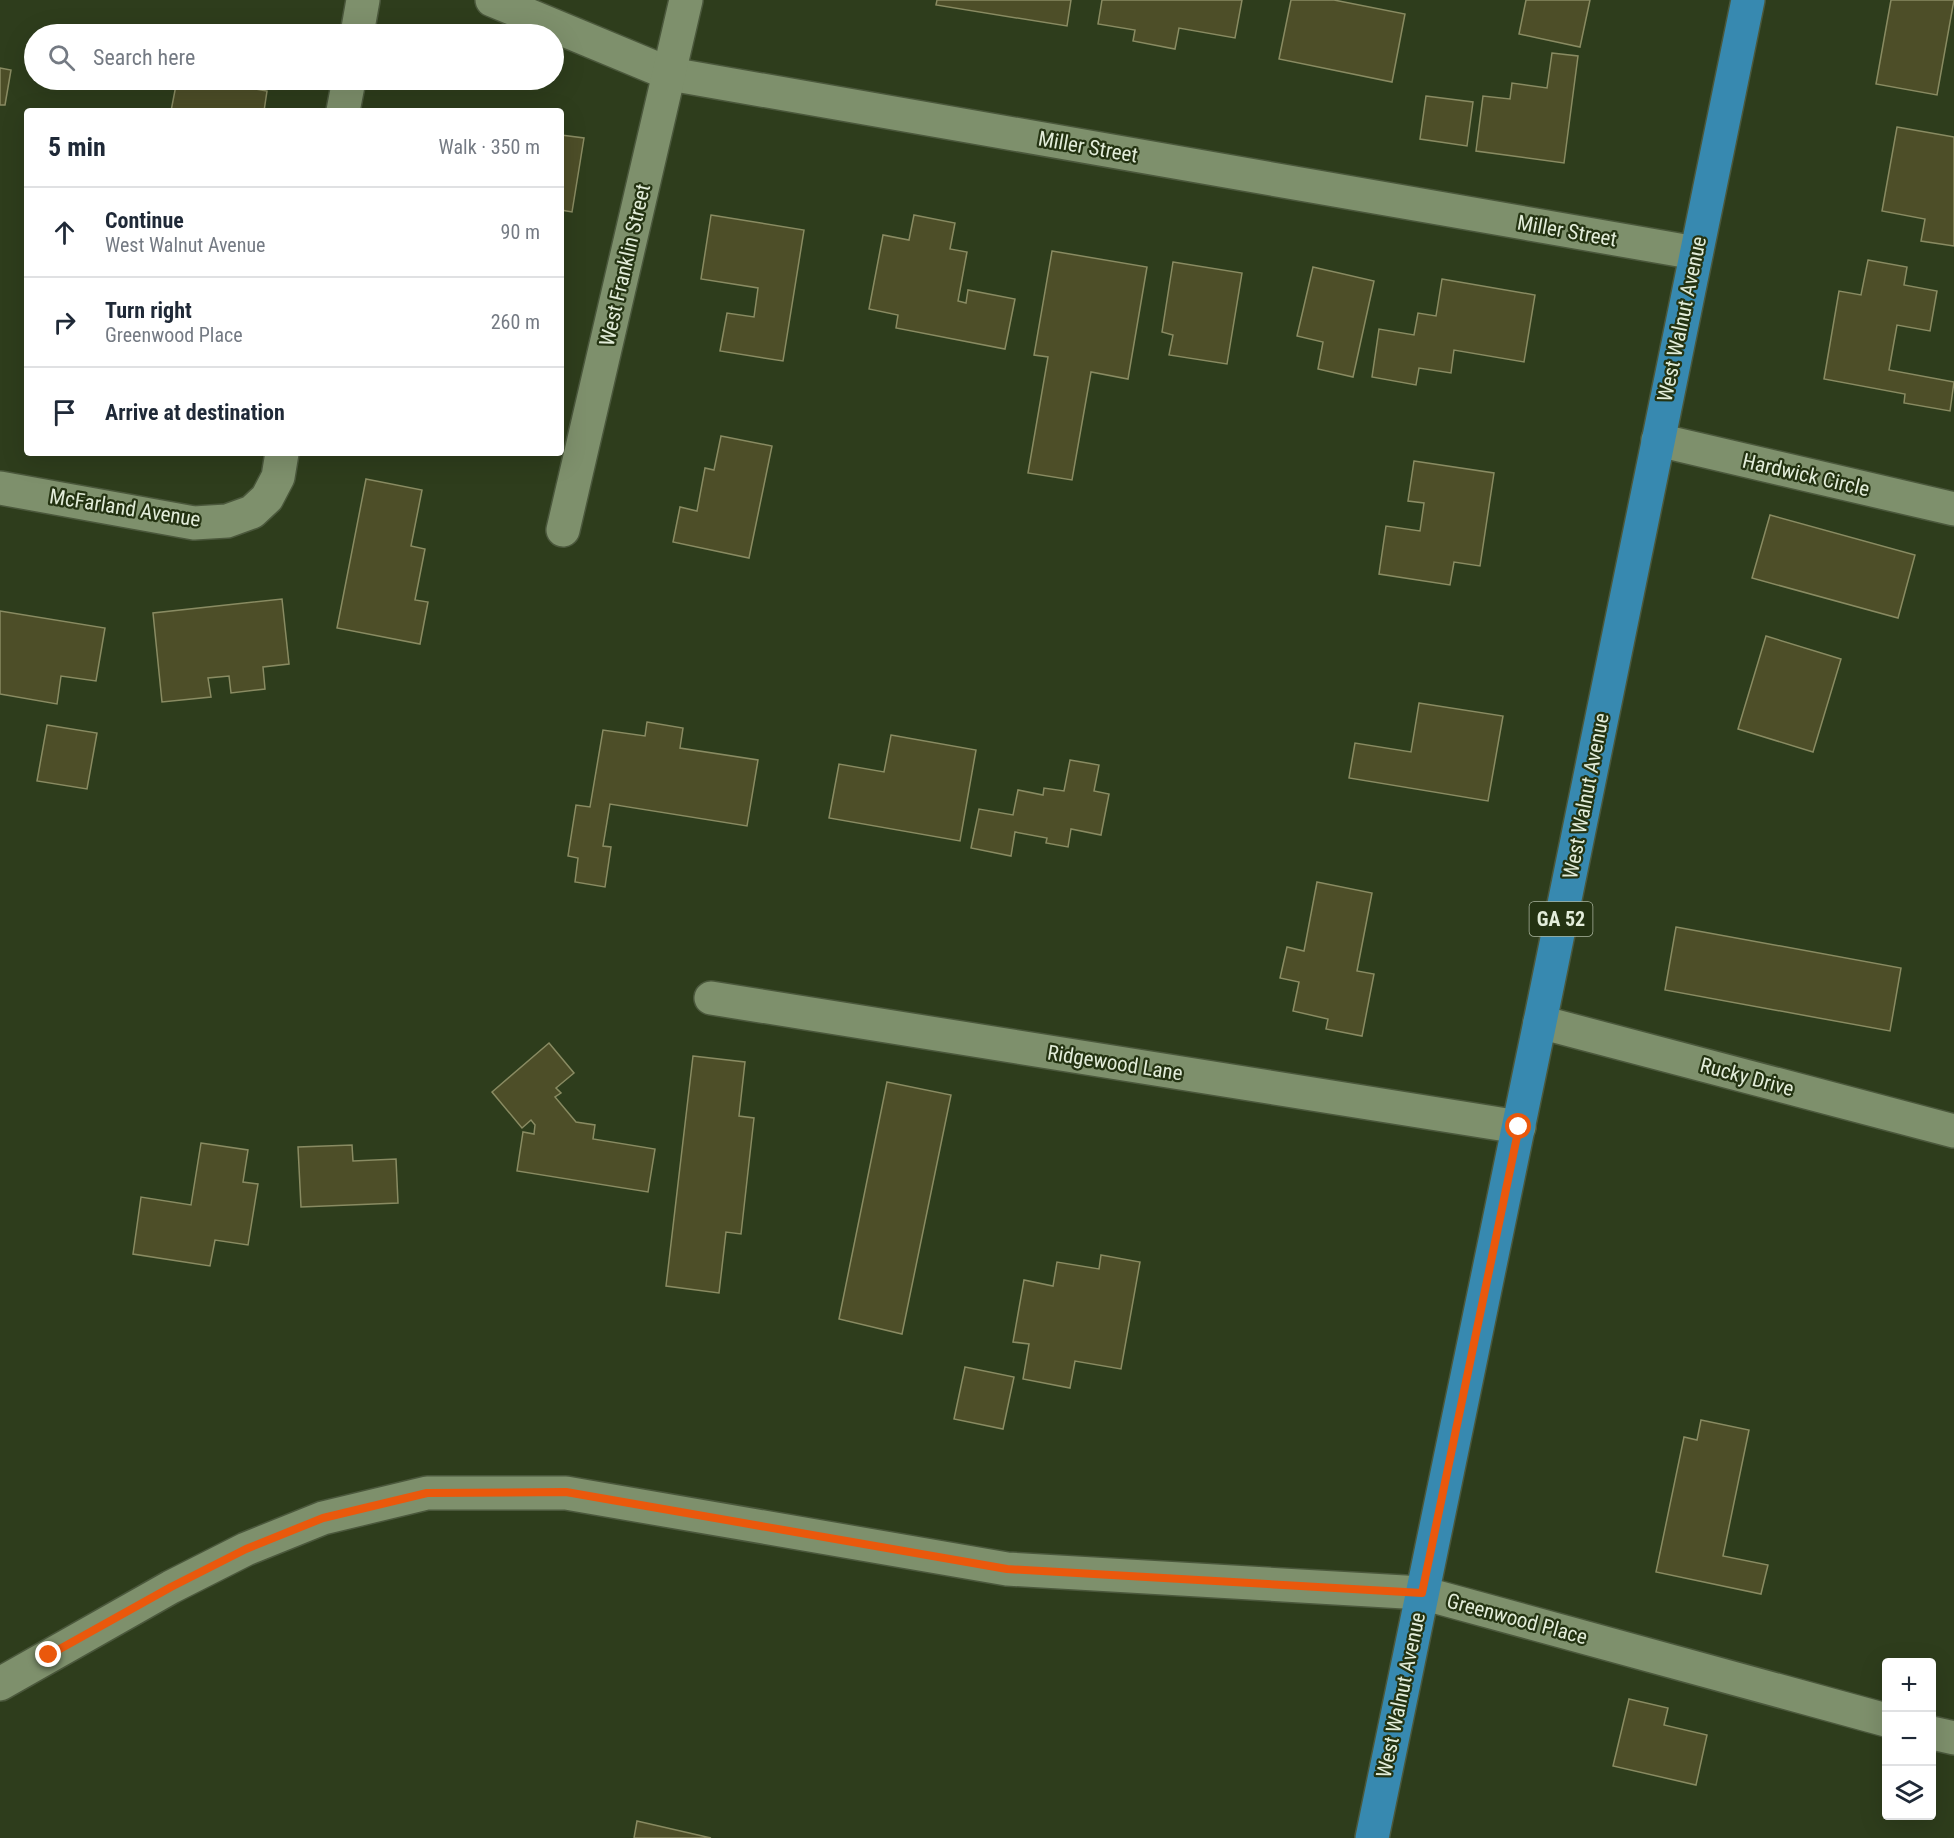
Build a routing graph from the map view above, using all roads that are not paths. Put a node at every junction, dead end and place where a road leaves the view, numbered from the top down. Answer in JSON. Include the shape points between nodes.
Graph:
{"nodes":[{"id":1,"x":363,"y":0,"type":"edge"},
{"id":2,"x":492,"y":0,"type":"edge"},
{"id":3,"x":686,"y":0,"type":"edge"},
{"id":4,"x":1748,"y":0,"type":"edge"},
{"id":5,"x":359,"y":24,"type":"edge"},
{"id":6,"x":550,"y":24,"type":"edge"},
{"id":7,"x":564,"y":30,"type":"edge"},
{"id":8,"x":670,"y":74,"type":"junction"},
{"id":9,"x":347,"y":90,"type":"edge"},
{"id":10,"x":344,"y":108,"type":"edge"},
{"id":11,"x":1696,"y":253,"type":"junction"},
{"id":12,"x":1658,"y":440,"type":"junction"},
{"id":13,"x":282,"y":456,"type":"edge"},
{"id":14,"x":0,"y":488,"type":"edge"},
{"id":15,"x":1954,"y":509,"type":"edge"},
{"id":16,"x":563,"y":530,"type":"dead end"},
{"id":17,"x":711,"y":998,"type":"dead end"},
{"id":18,"x":1540,"y":1022,"type":"junction"},
{"id":19,"x":1519,"y":1127,"type":"junction"},
{"id":20,"x":1954,"y":1131,"type":"edge"},
{"id":21,"x":1422,"y":1593,"type":"junction"},
{"id":22,"x":0,"y":1684,"type":"edge"},
{"id":23,"x":1882,"y":1719,"type":"edge"},
{"id":24,"x":1936,"y":1733,"type":"edge"},
{"id":25,"x":1954,"y":1738,"type":"edge"},
{"id":26,"x":1372,"y":1838,"type":"edge"}],
"edges":[{"from":1,"to":5,"type":"street"},
{"from":2,"to":6,"type":"street","name":"Miller Street"},
{"from":3,"to":8,"type":"street","name":"West Franklin Street"},
{"from":4,"to":11,"type":"main road","name":"West Walnut Avenue","number":"GA 52"},
{"from":7,"to":8,"type":"street","name":"Miller Street"},
{"from":8,"to":11,"type":"street","name":"Miller Street"},
{"from":8,"to":16,"type":"street","name":"West Franklin Street"},
{"from":9,"to":10,"type":"street"},
{"from":11,"to":12,"type":"main road","name":"West Walnut Avenue","number":"GA 52"},
{"from":12,"to":15,"type":"street","name":"Hardwick Circle"},
{"from":12,"to":18,"type":"main road","name":"West Walnut Avenue","number":"GA 52"},
{"from":13,"to":14,"type":"street","name":"McFarland Avenue","via":[[278,477],[267,498],[252,512],[227,521],[194,523]]},
{"from":17,"to":19,"type":"street","name":"Ridgewood Lane"},
{"from":18,"to":19,"type":"main road","name":"West Walnut Avenue","number":"GA 52"},
{"from":18,"to":20,"type":"street","name":"Rucky Drive"},
{"from":19,"to":21,"type":"main road","name":"West Walnut Avenue","number":"GA 52"},
{"from":21,"to":22,"type":"street","name":"Greenwood Place","via":[[1007,1569],[566,1492],[427,1493],[323,1518],[246,1549]]},
{"from":21,"to":23,"type":"street","name":"Greenwood Place"},
{"from":21,"to":26,"type":"main road","name":"West Walnut Avenue","number":"GA 52"},
{"from":24,"to":25,"type":"street"}]}
